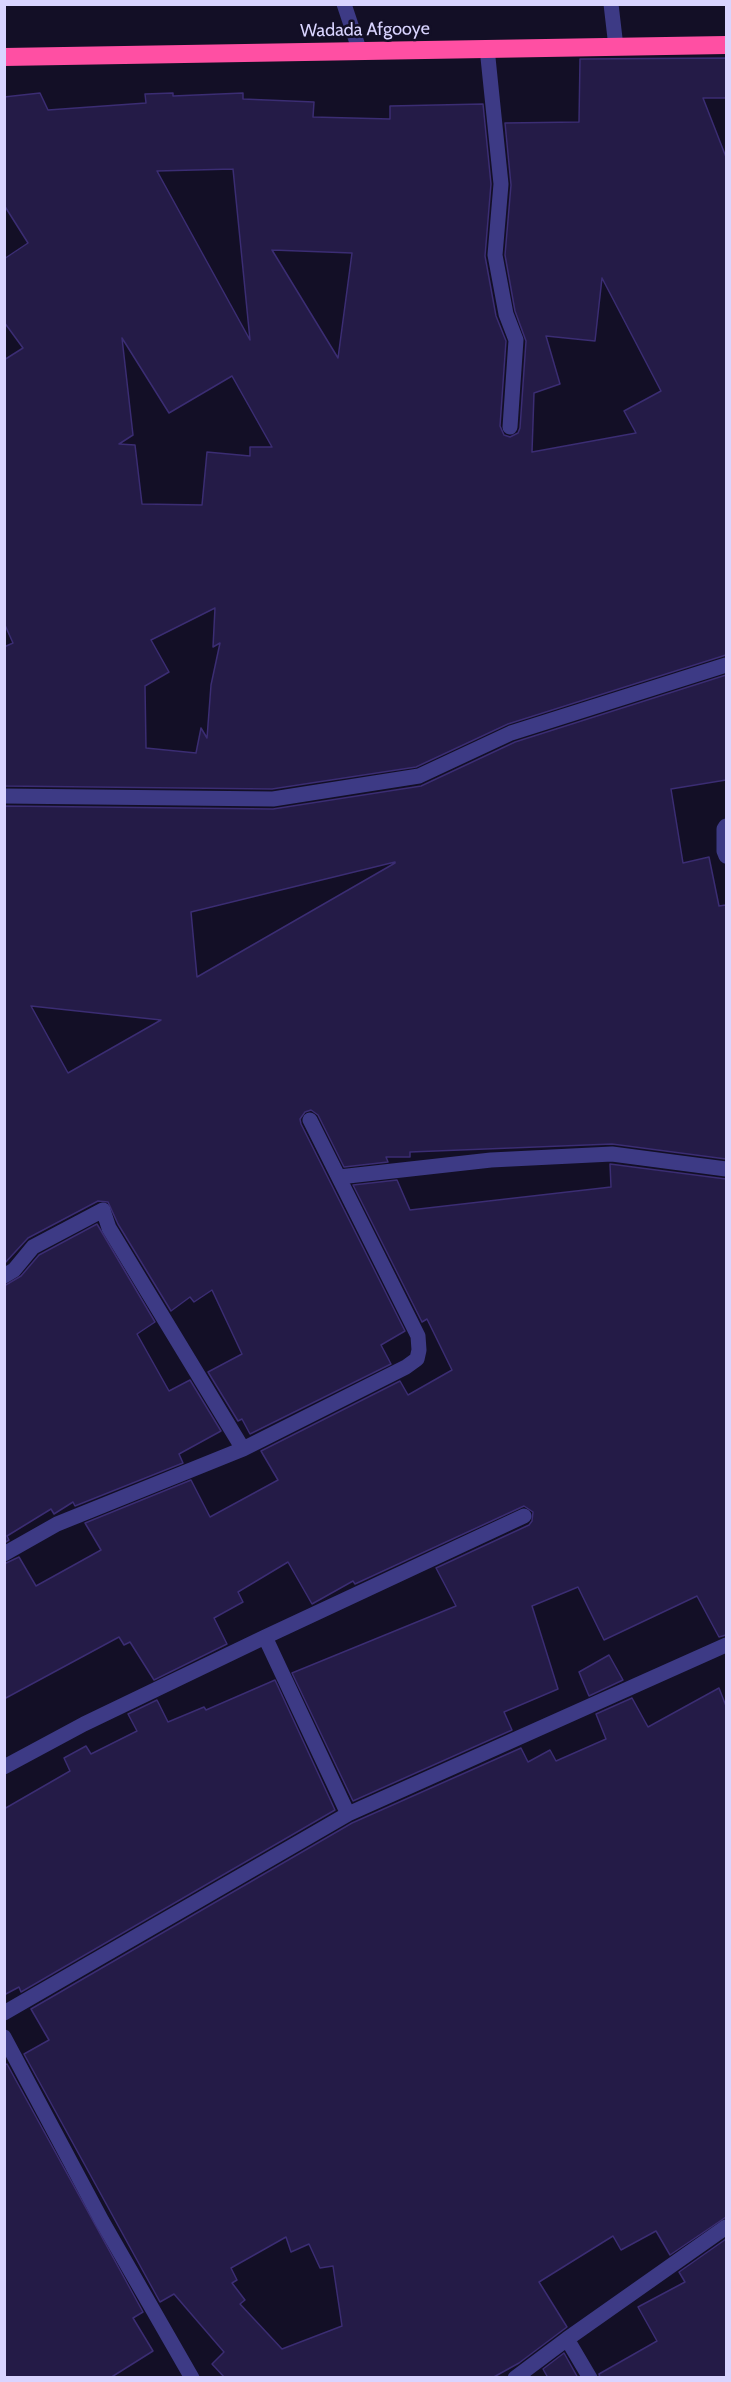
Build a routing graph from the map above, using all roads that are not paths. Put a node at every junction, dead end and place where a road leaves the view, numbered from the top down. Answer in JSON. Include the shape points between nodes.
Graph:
{"nodes":[{"id":1,"x":344,"y":4,"type":"edge"},
{"id":2,"x":610,"y":4,"type":"edge"},
{"id":3,"x":726,"y":45,"type":"edge"},
{"id":4,"x":615,"y":46,"type":"junction"},
{"id":5,"x":487,"y":48,"type":"junction"},
{"id":6,"x":360,"y":52,"type":"junction"},
{"id":7,"x":4,"y":57,"type":"edge"},
{"id":8,"x":510,"y":427,"type":"dead end"},
{"id":9,"x":726,"y":665,"type":"edge"},
{"id":10,"x":4,"y":796,"type":"edge"},
{"id":11,"x":726,"y":826,"type":"edge"},
{"id":12,"x":726,"y":856,"type":"edge"},
{"id":13,"x":310,"y":1120,"type":"dead end"},
{"id":14,"x":726,"y":1170,"type":"edge"},
{"id":15,"x":339,"y":1178,"type":"junction"},
{"id":16,"x":4,"y":1276,"type":"edge"},
{"id":17,"x":243,"y":1449,"type":"junction"},
{"id":18,"x":524,"y":1516,"type":"dead end"},
{"id":19,"x":4,"y":1554,"type":"edge"},
{"id":20,"x":265,"y":1637,"type":"junction"},
{"id":21,"x":726,"y":1645,"type":"edge"},
{"id":22,"x":4,"y":1767,"type":"edge"},
{"id":23,"x":348,"y":1814,"type":"junction"},
{"id":24,"x":4,"y":2013,"type":"edge"},
{"id":25,"x":4,"y":2037,"type":"edge"},
{"id":26,"x":726,"y":2227,"type":"edge"},
{"id":27,"x":567,"y":2339,"type":"junction"},
{"id":28,"x":186,"y":2376,"type":"edge"},
{"id":29,"x":515,"y":2378,"type":"edge"},
{"id":30,"x":590,"y":2378,"type":"edge"}],
"edges":[{"from":1,"to":6,"type":"street"},
{"from":2,"to":4,"type":"street"},
{"from":3,"to":4,"type":"highway","name":"Wadada Afgooye"},
{"from":4,"to":5,"type":"highway","name":"Wadada Afgooye"},
{"from":5,"to":6,"type":"highway","name":"Wadada Afgooye"},
{"from":5,"to":8,"type":"street","via":[[501,184],[495,255],[506,314],[516,340]]},
{"from":6,"to":7,"type":"highway","name":"Wadada Afgooye"},
{"from":9,"to":10,"type":"street","via":[[511,733],[419,776],[273,799]]},
{"from":11,"to":12,"type":"street"},
{"from":13,"to":15,"type":"street"},
{"from":14,"to":15,"type":"street","via":[[612,1154],[491,1160]]},
{"from":15,"to":17,"type":"street","via":[[418,1336],[417,1359]]},
{"from":16,"to":17,"type":"street","via":[[33,1247],[103,1210],[109,1228]]},
{"from":17,"to":19,"type":"street","via":[[57,1524]]},
{"from":18,"to":20,"type":"street"},
{"from":20,"to":22,"type":"street"},
{"from":20,"to":23,"type":"street"},
{"from":21,"to":23,"type":"street"},
{"from":23,"to":24,"type":"street"},
{"from":25,"to":28,"type":"street"},
{"from":26,"to":27,"type":"street"},
{"from":27,"to":29,"type":"street"},
{"from":27,"to":30,"type":"street"}]}
